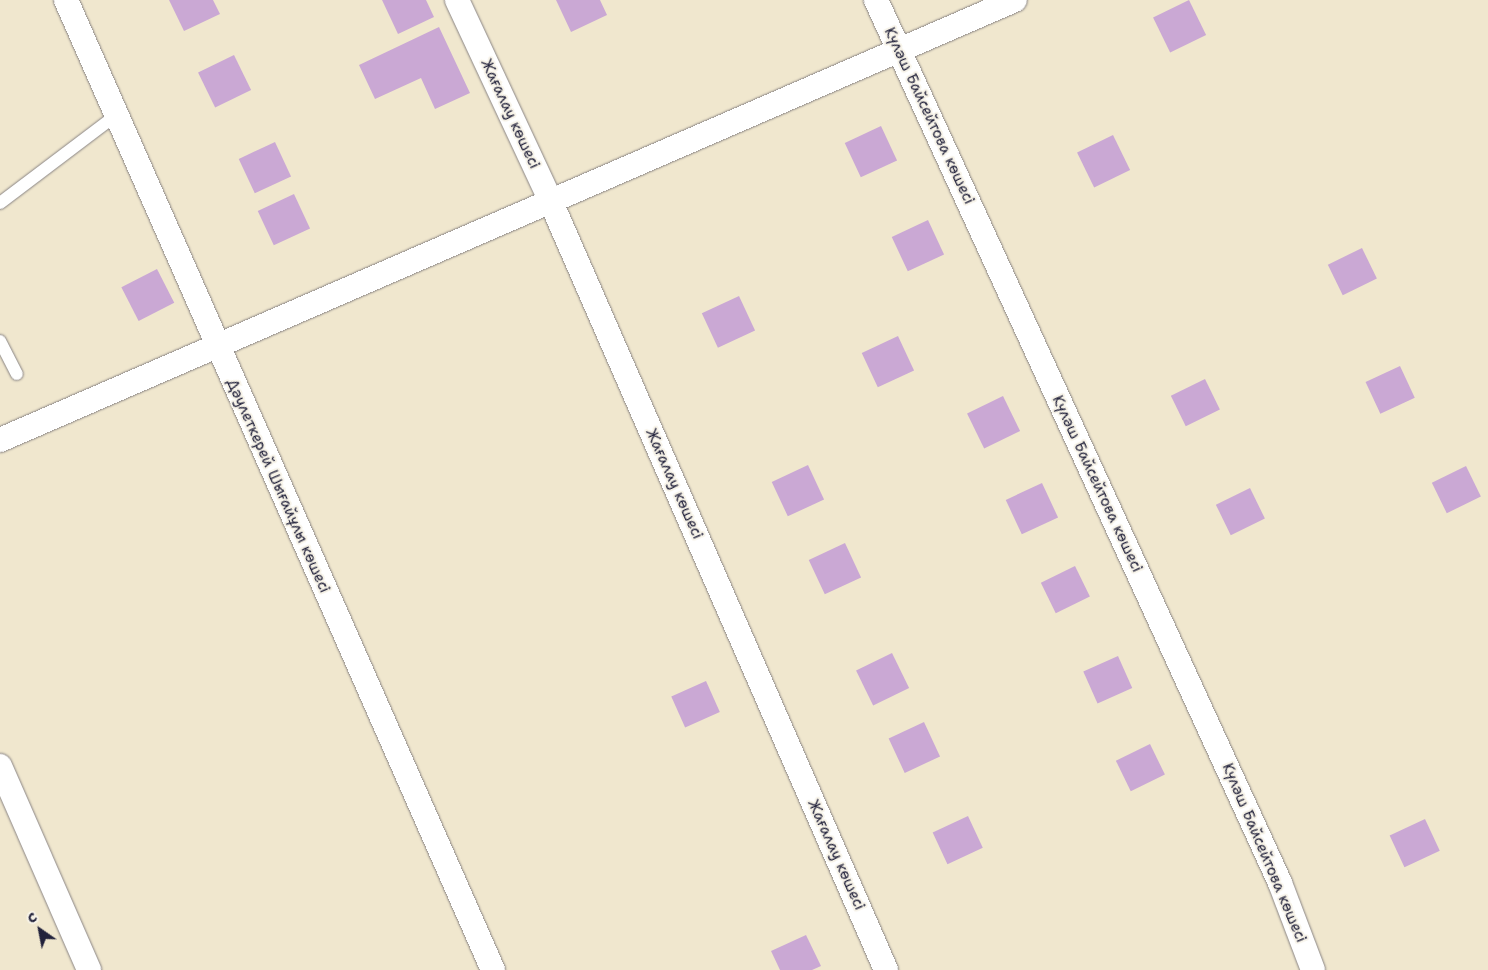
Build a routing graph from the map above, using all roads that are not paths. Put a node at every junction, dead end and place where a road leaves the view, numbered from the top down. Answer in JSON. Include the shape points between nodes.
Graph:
{"nodes":[{"id":1,"x":66,"y":0,"type":"edge"},
{"id":2,"x":457,"y":0,"type":"edge"},
{"id":3,"x":876,"y":0,"type":"edge"},
{"id":4,"x":1015,"y":0,"type":"edge"},
{"id":5,"x":899,"y":51,"type":"junction"},
{"id":6,"x":115,"y":116,"type":"junction"},
{"id":7,"x":551,"y":202,"type":"junction"},
{"id":8,"x":0,"y":204,"type":"edge"},
{"id":9,"x":0,"y":341,"type":"edge"},
{"id":10,"x":216,"y":347,"type":"junction"},
{"id":11,"x":17,"y":374,"type":"dead end"},
{"id":12,"x":0,"y":440,"type":"edge"},
{"id":13,"x":0,"y":766,"type":"edge"},
{"id":14,"x":89,"y":970,"type":"edge"},
{"id":15,"x":493,"y":970,"type":"edge"},
{"id":16,"x":886,"y":970,"type":"edge"},
{"id":17,"x":1313,"y":970,"type":"edge"}],
"edges":[{"from":1,"to":6,"type":"street","name":"Дәулеткерей Шығайұлы көшесі"},
{"from":2,"to":7,"type":"street","name":"Жағалау көшесі"},
{"from":3,"to":5,"type":"street","name":"Күләш Байсейтова көшесі"},
{"from":4,"to":5,"type":"street"},
{"from":5,"to":7,"type":"street"},
{"from":5,"to":17,"type":"street","name":"Күләш Байсейтова көшесі","via":[[1280,882]]},
{"from":6,"to":8,"type":"lane"},
{"from":6,"to":10,"type":"street","name":"Дәулеткерей Шығайұлы көшесі"},
{"from":7,"to":10,"type":"street"},
{"from":7,"to":16,"type":"street","name":"Жағалау көшесі"},
{"from":9,"to":11,"type":"lane"},
{"from":10,"to":12,"type":"street"},
{"from":10,"to":15,"type":"street","name":"Дәулеткерей Шығайұлы көшесі"},
{"from":13,"to":14,"type":"street"}]}
